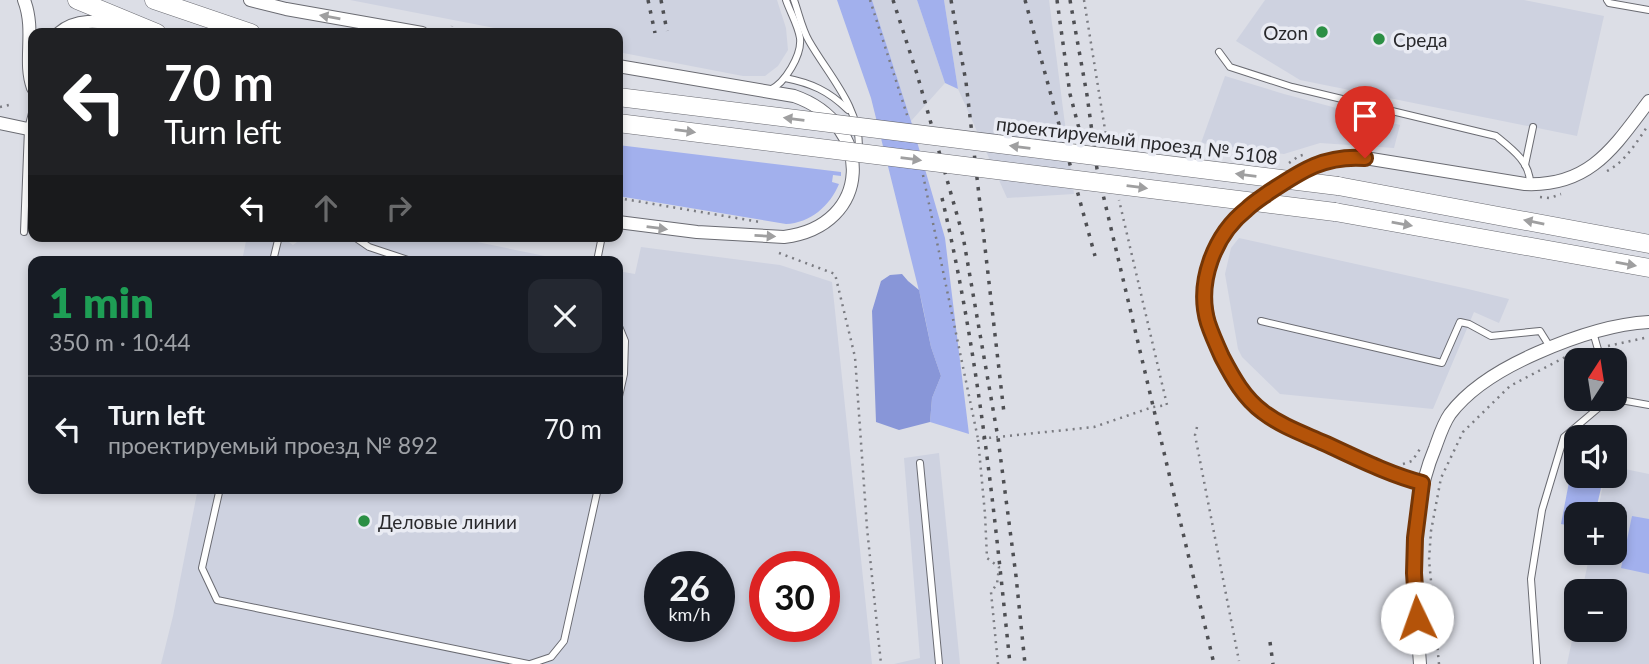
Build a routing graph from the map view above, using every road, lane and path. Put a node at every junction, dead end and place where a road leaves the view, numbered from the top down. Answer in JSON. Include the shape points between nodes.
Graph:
{"nodes":[{"id":1,"x":24,"y":0,"type":"edge"},
{"id":2,"x":78,"y":0,"type":"edge"},
{"id":3,"x":154,"y":0,"type":"edge"},
{"id":4,"x":250,"y":0,"type":"edge"},
{"id":5,"x":786,"y":0,"type":"edge"},
{"id":6,"x":794,"y":0,"type":"edge"},
{"id":7,"x":870,"y":0,"type":"edge"},
{"id":8,"x":1084,"y":0,"type":"edge"},
{"id":9,"x":1607,"y":0,"type":"edge"},
{"id":10,"x":1649,"y":10,"type":"edge"},
{"id":11,"x":138,"y":26,"type":"junction"},
{"id":12,"x":30,"y":28,"type":"edge"},
{"id":13,"x":66,"y":28,"type":"edge"},
{"id":14,"x":143,"y":28,"type":"edge"},
{"id":15,"x":236,"y":28,"type":"edge"},
{"id":16,"x":394,"y":28,"type":"edge"},
{"id":17,"x":1219,"y":52,"type":"dead end"},
{"id":18,"x":623,"y":67,"type":"edge"},
{"id":19,"x":785,"y":78,"type":"junction"},
{"id":20,"x":768,"y":91,"type":"junction"},
{"id":21,"x":623,"y":98,"type":"edge"},
{"id":22,"x":1649,"y":101,"type":"edge"},
{"id":23,"x":13,"y":104,"type":"dead end"},
{"id":24,"x":0,"y":107,"type":"edge"},
{"id":25,"x":854,"y":116,"type":"junction"},
{"id":26,"x":0,"y":123,"type":"edge"},
{"id":27,"x":623,"y":124,"type":"edge"},
{"id":28,"x":1649,"y":124,"type":"edge"},
{"id":29,"x":910,"y":125,"type":"dead end"},
{"id":30,"x":1533,"y":128,"type":"dead end"},
{"id":31,"x":28,"y":129,"type":"joint"},
{"id":32,"x":1108,"y":148,"type":"dead end"},
{"id":33,"x":1308,"y":153,"type":"dead end"},
{"id":34,"x":1288,"y":164,"type":"dead end"},
{"id":35,"x":1525,"y":165,"type":"junction"},
{"id":36,"x":1602,"y":174,"type":"dead end"},
{"id":37,"x":853,"y":175,"type":"junction"},
{"id":38,"x":924,"y":176,"type":"dead end"},
{"id":39,"x":1116,"y":190,"type":"dead end"},
{"id":40,"x":1533,"y":191,"type":"junction"},
{"id":41,"x":1567,"y":192,"type":"dead end"},
{"id":42,"x":623,"y":223,"type":"edge"},
{"id":43,"x":24,"y":232,"type":"dead end"},
{"id":44,"x":362,"y":242,"type":"edge"},
{"id":45,"x":1649,"y":244,"type":"edge"},
{"id":46,"x":779,"y":253,"type":"dead end"},
{"id":47,"x":396,"y":256,"type":"edge"},
{"id":48,"x":1649,"y":268,"type":"edge"},
{"id":49,"x":1261,"y":321,"type":"dead end"},
{"id":50,"x":1649,"y":322,"type":"edge"},
{"id":51,"x":1593,"y":332,"type":"junction"},
{"id":52,"x":623,"y":336,"type":"edge"},
{"id":53,"x":1649,"y":337,"type":"edge"},
{"id":54,"x":1550,"y":347,"type":"junction"},
{"id":55,"x":1598,"y":348,"type":"joint"},
{"id":56,"x":1564,"y":357,"type":"edge"},
{"id":57,"x":623,"y":378,"type":"edge"},
{"id":58,"x":1628,"y":401,"type":"edge"},
{"id":59,"x":1649,"y":405,"type":"edge"},
{"id":60,"x":1595,"y":411,"type":"edge"},
{"id":61,"x":1197,"y":427,"type":"dead end"},
{"id":62,"x":978,"y":439,"type":"junction"},
{"id":63,"x":1424,"y":443,"type":"dead end"},
{"id":64,"x":920,"y":463,"type":"dead end"},
{"id":65,"x":1398,"y":464,"type":"dead end"},
{"id":66,"x":1422,"y":483,"type":"junction"},
{"id":67,"x":219,"y":494,"type":"edge"},
{"id":68,"x":597,"y":494,"type":"edge"},
{"id":69,"x":1240,"y":661,"type":"dead end"},
{"id":70,"x":529,"y":664,"type":"edge"},
{"id":71,"x":881,"y":664,"type":"edge"},
{"id":72,"x":939,"y":664,"type":"edge"},
{"id":73,"x":998,"y":664,"type":"edge"},
{"id":74,"x":1420,"y":664,"type":"edge"},
{"id":75,"x":1439,"y":664,"type":"edge"},
{"id":76,"x":1537,"y":664,"type":"edge"}],
"edges":[{"from":1,"to":12,"type":"street"},
{"from":2,"to":11,"type":"main road"},
{"from":3,"to":15,"type":"main road"},
{"from":16,"to":4,"type":"street","one_way":true},
{"from":5,"to":19,"type":"lane","via":[[800,39]]},
{"from":6,"to":25,"type":"lane","via":[[807,38]]},
{"from":7,"to":29,"type":"path"},
{"from":8,"to":32,"type":"path"},
{"from":9,"to":10,"type":"lane"},
{"from":11,"to":13,"type":"street","via":[[98,21]]},
{"from":11,"to":14,"type":"main road"},
{"from":17,"to":35,"type":"lane","via":[[1230,67],[1292,87],[1496,136]]},
{"from":18,"to":20,"type":"street"},
{"from":19,"to":20,"type":"lane"},
{"from":19,"to":25,"type":"lane","via":[[833,96]]},
{"from":20,"to":37,"type":"street","via":[[807,100],[826,111],[847,141]]},
{"from":45,"to":21,"type":"main road","name":"проектируемый проезд № 5108","one_way":true,"bridge":true,"via":[[1338,186]]},
{"from":22,"to":40,"type":"street","via":[[1594,166]]},
{"from":23,"to":24,"type":"path"},
{"from":25,"to":37,"type":"lane","via":[[859,147]]},
{"from":26,"to":31,"type":"street"},
{"from":27,"to":48,"type":"main road","one_way":true,"bridge":true,"via":[[1335,212]]},
{"from":28,"to":36,"type":"path","via":[[1623,158]]},
{"from":30,"to":35,"type":"lane"},
{"from":31,"to":43,"type":"lane"},
{"from":33,"to":34,"type":"path"},
{"from":35,"to":40,"type":"lane"},
{"from":42,"to":37,"type":"street","one_way":true,"via":[[697,232],[796,235],[829,221],[845,200]]},
{"from":38,"to":62,"type":"path"},
{"from":39,"to":62,"type":"path","via":[[1167,405],[1094,428]]},
{"from":40,"to":41,"type":"path","via":[[1550,198]]},
{"from":40,"to":66,"type":"street","via":[[1514,183],[1365,158],[1332,160],[1298,173],[1245,209],[1222,237],[1209,265],[1207,321],[1227,366],[1253,404],[1292,428]]},
{"from":44,"to":47,"type":"lane"},
{"from":46,"to":71,"type":"path","via":[[835,275],[856,357]]},
{"from":49,"to":54,"type":"lane","via":[[1443,363],[1460,322],[1491,336],[1540,331]]},
{"from":50,"to":51,"type":"street"},
{"from":51,"to":54,"type":"street"},
{"from":51,"to":55,"type":"lane"},
{"from":52,"to":57,"type":"lane"},
{"from":53,"to":55,"type":"path"},
{"from":54,"to":66,"type":"street","via":[[1467,396],[1449,416]]},
{"from":56,"to":75,"type":"path","via":[[1510,386],[1463,432],[1441,478],[1429,559]]},
{"from":58,"to":59,"type":"lane"},
{"from":60,"to":76,"type":"lane","via":[[1564,437],[1542,510],[1531,579]]},
{"from":61,"to":69,"type":"path"},
{"from":62,"to":73,"type":"path","via":[[987,558],[999,567],[991,592]]},
{"from":63,"to":65,"type":"path","via":[[1412,461]]},
{"from":64,"to":72,"type":"lane"},
{"from":66,"to":74,"type":"street","via":[[1414,573]]},
{"from":67,"to":70,"type":"lane","via":[[202,568],[216,600]]},
{"from":68,"to":70,"type":"lane","via":[[564,641],[551,657]]}]}
